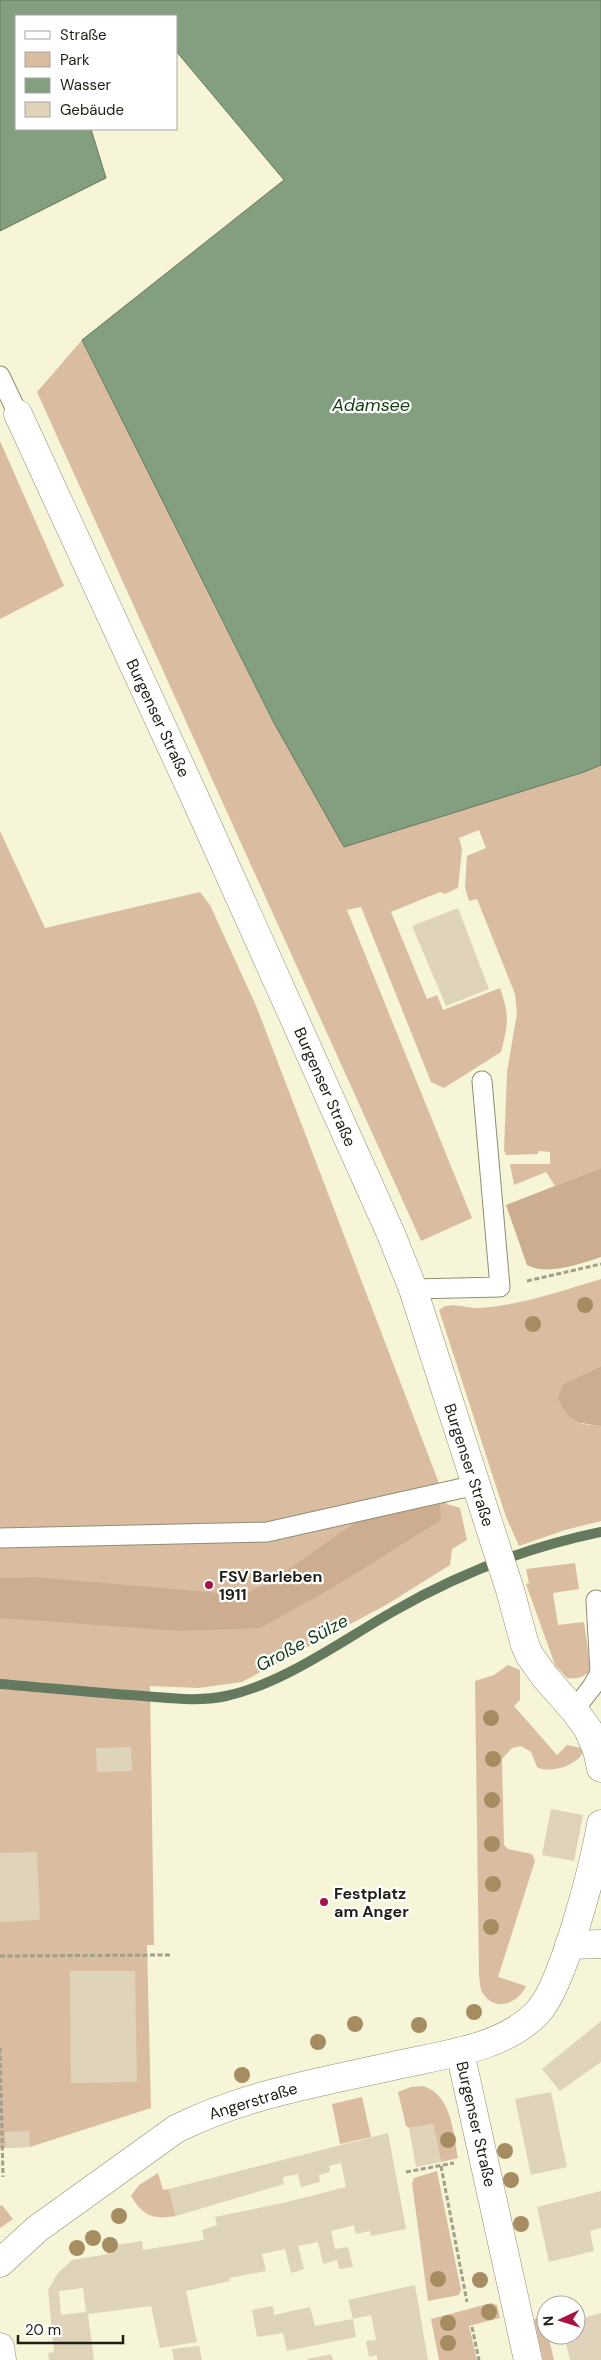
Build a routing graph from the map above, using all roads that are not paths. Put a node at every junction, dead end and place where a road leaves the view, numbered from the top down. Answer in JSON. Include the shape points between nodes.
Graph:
{"nodes":[{"id":1,"x":0,"y":376,"type":"edge"},
{"id":2,"x":18,"y":414,"type":"joint"},
{"id":3,"x":482,"y":1081,"type":"dead end"},
{"id":4,"x":413,"y":1289,"type":"junction"},
{"id":5,"x":476,"y":1485,"type":"junction"},
{"id":6,"x":0,"y":1538,"type":"edge"},
{"id":7,"x":596,"y":1600,"type":"dead end"},
{"id":8,"x":574,"y":1710,"type":"junction"},
{"id":9,"x":601,"y":1768,"type":"edge"},
{"id":10,"x":601,"y":1824,"type":"edge"},
{"id":11,"x":601,"y":1944,"type":"edge"},
{"id":12,"x":569,"y":1945,"type":"junction"},
{"id":13,"x":460,"y":2052,"type":"junction"},
{"id":14,"x":0,"y":2263,"type":"edge"},
{"id":15,"x":0,"y":2347,"type":"edge"},
{"id":16,"x":2,"y":2360,"type":"edge"},
{"id":17,"x":528,"y":2360,"type":"edge"}],
"edges":[{"from":1,"to":2,"type":"lane"},
{"from":2,"to":4,"type":"street","name":"Burgenser Straße","via":[[203,816]]},
{"from":3,"to":4,"type":"lane","via":[[500,1287]]},
{"from":4,"to":5,"type":"street","name":"Burgenser Straße"},
{"from":5,"to":6,"type":"lane","via":[[267,1532]]},
{"from":5,"to":8,"type":"street","name":"Burgenser Straße","via":[[530,1656]]},
{"from":7,"to":8,"type":"lane","via":[[600,1673]]},
{"from":8,"to":9,"type":"street","name":"Burgenser Straße","via":[[588,1729]]},
{"from":10,"to":12,"type":"street","name":"Burgenser Straße"},
{"from":11,"to":12,"type":"street"},
{"from":12,"to":13,"type":"street","name":"Burgenser Straße","via":[[556,1983],[539,2012],[515,2032]]},
{"from":13,"to":14,"type":"street","name":"Angerstraße","via":[[266,2094],[199,2117],[176,2129],[37,2229]]},
{"from":13,"to":17,"type":"street","name":"Burgenser Straße"},
{"from":15,"to":16,"type":"street"}]}
